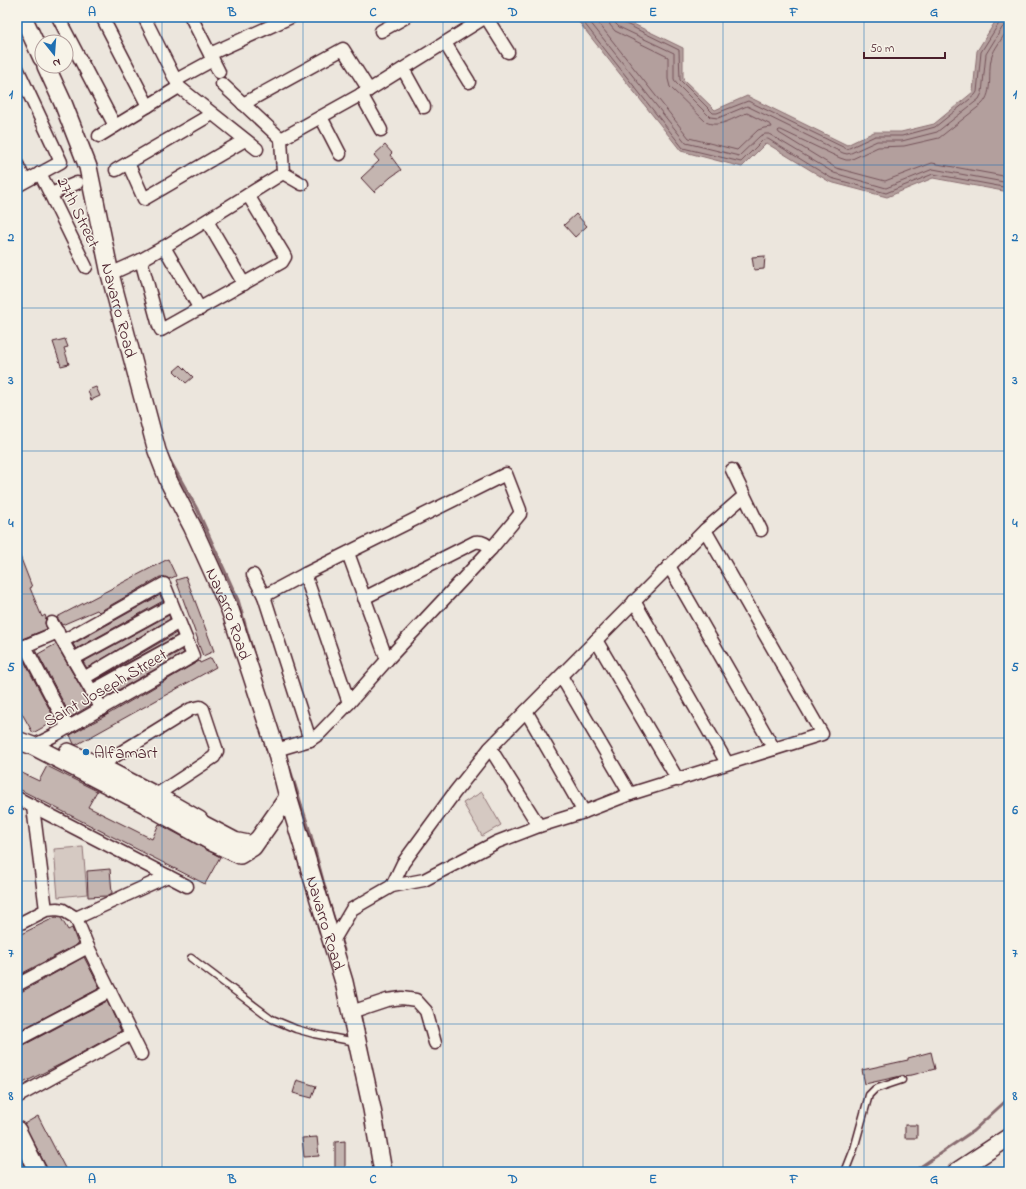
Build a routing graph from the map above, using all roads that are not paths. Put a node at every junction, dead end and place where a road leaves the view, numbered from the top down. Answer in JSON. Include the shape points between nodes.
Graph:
{"nodes":[{"id":1,"x":23,"y":17,"type":"edge"},
{"id":2,"x":58,"y":17,"type":"edge"},
{"id":3,"x":102,"y":17,"type":"edge"},
{"id":4,"x":144,"y":17,"type":"edge"},
{"id":5,"x":291,"y":17,"type":"edge"},
{"id":6,"x":406,"y":17,"type":"edge"},
{"id":7,"x":486,"y":17,"type":"edge"},
{"id":8,"x":196,"y":19,"type":"edge"},
{"id":9,"x":381,"y":31,"type":"dead end"},
{"id":10,"x":34,"y":41,"type":"edge"},
{"id":11,"x":445,"y":43,"type":"junction"},
{"id":12,"x":508,"y":52,"type":"dead end"},
{"id":13,"x":211,"y":57,"type":"junction"},
{"id":14,"x":17,"y":68,"type":"edge"},
{"id":15,"x":403,"y":69,"type":"junction"},
{"id":16,"x":219,"y":72,"type":"dead end"},
{"id":17,"x":50,"y":74,"type":"edge"},
{"id":18,"x":469,"y":82,"type":"dead end"},
{"id":19,"x":177,"y":84,"type":"junction"},
{"id":20,"x":222,"y":84,"type":"dead end"},
{"id":21,"x":365,"y":92,"type":"junction"},
{"id":22,"x":243,"y":104,"type":"junction"},
{"id":23,"x":148,"y":106,"type":"junction"},
{"id":24,"x":424,"y":107,"type":"dead end"},
{"id":25,"x":212,"y":114,"type":"junction"},
{"id":26,"x":321,"y":117,"type":"junction"},
{"id":27,"x":115,"y":126,"type":"junction"},
{"id":28,"x":381,"y":130,"type":"dead end"},
{"id":29,"x":99,"y":136,"type":"dead end"},
{"id":30,"x":281,"y":139,"type":"junction"},
{"id":31,"x":245,"y":140,"type":"junction"},
{"id":32,"x":257,"y":149,"type":"dead end"},
{"id":33,"x":340,"y":154,"type":"dead end"},
{"id":34,"x":128,"y":163,"type":"junction"},
{"id":35,"x":17,"y":164,"type":"edge"},
{"id":36,"x":116,"y":170,"type":"dead end"},
{"id":37,"x":40,"y":172,"type":"junction"},
{"id":38,"x":283,"y":173,"type":"junction"},
{"id":39,"x":21,"y":183,"type":"edge"},
{"id":40,"x":77,"y":183,"type":"dead end"},
{"id":41,"x":302,"y":184,"type":"dead end"},
{"id":42,"x":51,"y":194,"type":"junction"},
{"id":43,"x":248,"y":195,"type":"junction"},
{"id":44,"x":207,"y":221,"type":"junction"},
{"id":45,"x":164,"y":247,"type":"junction"},
{"id":46,"x":141,"y":260,"type":"junction"},
{"id":47,"x":86,"y":267,"type":"dead end"},
{"id":48,"x":110,"y":274,"type":"junction"},
{"id":49,"x":244,"y":284,"type":"junction"},
{"id":50,"x":200,"y":309,"type":"junction"},
{"id":51,"x":732,"y":470,"type":"dead end"},
{"id":52,"x":744,"y":496,"type":"junction"},
{"id":53,"x":705,"y":530,"type":"junction"},
{"id":54,"x":761,"y":530,"type":"dead end"},
{"id":55,"x":491,"y":549,"type":"junction"},
{"id":56,"x":348,"y":552,"type":"junction"},
{"id":57,"x":669,"y":566,"type":"junction"},
{"id":58,"x":305,"y":574,"type":"junction"},
{"id":59,"x":253,"y":575,"type":"dead end"},
{"id":60,"x":264,"y":596,"type":"junction"},
{"id":61,"x":364,"y":598,"type":"junction"},
{"id":62,"x":634,"y":602,"type":"junction"},
{"id":63,"x":172,"y":605,"type":"junction"},
{"id":64,"x":180,"y":622,"type":"junction"},
{"id":65,"x":58,"y":632,"type":"junction"},
{"id":66,"x":186,"y":639,"type":"junction"},
{"id":67,"x":596,"y":640,"type":"junction"},
{"id":68,"x":21,"y":648,"type":"edge"},
{"id":69,"x":73,"y":659,"type":"junction"},
{"id":70,"x":387,"y":660,"type":"junction"},
{"id":71,"x":561,"y":676,"type":"junction"},
{"id":72,"x":84,"y":678,"type":"junction"},
{"id":73,"x":92,"y":691,"type":"junction"},
{"id":74,"x":349,"y":703,"type":"junction"},
{"id":75,"x":102,"y":709,"type":"junction"},
{"id":76,"x":526,"y":711,"type":"junction"},
{"id":77,"x":68,"y":728,"type":"junction"},
{"id":78,"x":17,"y":729,"type":"edge"},
{"id":79,"x":17,"y":740,"type":"edge"},
{"id":80,"x":310,"y":740,"type":"junction"},
{"id":81,"x":38,"y":744,"type":"junction"},
{"id":82,"x":281,"y":748,"type":"junction"},
{"id":83,"x":490,"y":748,"type":"junction"},
{"id":84,"x":774,"y":749,"type":"junction"},
{"id":85,"x":76,"y":762,"type":"junction"},
{"id":86,"x":728,"y":763,"type":"junction"},
{"id":87,"x":99,"y":766,"type":"junction"},
{"id":88,"x":678,"y":780,"type":"junction"},
{"id":89,"x":630,"y":794,"type":"junction"},
{"id":90,"x":288,"y":797,"type":"junction"},
{"id":91,"x":17,"y":798,"type":"edge"},
{"id":92,"x":150,"y":799,"type":"junction"},
{"id":93,"x":33,"y":807,"type":"junction"},
{"id":94,"x":584,"y":812,"type":"junction"},
{"id":95,"x":199,"y":820,"type":"junction"},
{"id":96,"x":539,"y":826,"type":"junction"},
{"id":97,"x":265,"y":831,"type":"junction"},
{"id":98,"x":214,"y":844,"type":"junction"},
{"id":99,"x":168,"y":876,"type":"junction"},
{"id":100,"x":187,"y":886,"type":"dead end"},
{"id":101,"x":392,"y":886,"type":"junction"},
{"id":102,"x":46,"y":910,"type":"junction"},
{"id":103,"x":76,"y":918,"type":"junction"},
{"id":104,"x":17,"y":925,"type":"edge"},
{"id":105,"x":336,"y":936,"type":"junction"},
{"id":106,"x":88,"y":947,"type":"junction"},
{"id":107,"x":191,"y":958,"type":"dead end"},
{"id":108,"x":17,"y":985,"type":"edge"},
{"id":109,"x":110,"y":991,"type":"junction"},
{"id":110,"x":357,"y":1010,"type":"junction"},
{"id":111,"x":131,"y":1034,"type":"junction"},
{"id":112,"x":17,"y":1040,"type":"edge"},
{"id":113,"x":357,"y":1043,"type":"junction"},
{"id":114,"x":435,"y":1043,"type":"dead end"},
{"id":115,"x":141,"y":1054,"type":"dead end"},
{"id":116,"x":902,"y":1080,"type":"dead end"},
{"id":117,"x":17,"y":1098,"type":"edge"},
{"id":118,"x":17,"y":1130,"type":"edge"},
{"id":119,"x":1009,"y":1137,"type":"edge"},
{"id":120,"x":38,"y":1172,"type":"edge"},
{"id":121,"x":383,"y":1172,"type":"edge"},
{"id":122,"x":845,"y":1172,"type":"edge"},
{"id":123,"x":956,"y":1172,"type":"edge"}],
"edges":[{"from":1,"to":10,"type":"street"},
{"from":2,"to":27,"type":"street"},
{"from":3,"to":23,"type":"street"},
{"from":4,"to":19,"type":"street"},
{"from":5,"to":13,"type":"street"},
{"from":6,"to":9,"type":"street"},
{"from":7,"to":11,"type":"street"},
{"from":7,"to":12,"type":"street"},
{"from":8,"to":13,"type":"street"},
{"from":11,"to":15,"type":"street"},
{"from":11,"to":18,"type":"street"},
{"from":13,"to":16,"type":"street"},
{"from":13,"to":19,"type":"street"},
{"from":14,"to":37,"type":"street","via":[[61,162]]},
{"from":15,"to":21,"type":"street"},
{"from":15,"to":24,"type":"street"},
{"from":17,"to":48,"type":"street","name":"Navarro Road","via":[[88,167]]},
{"from":19,"to":23,"type":"street"},
{"from":19,"to":25,"type":"street"},
{"from":20,"to":22,"type":"street"},
{"from":21,"to":22,"type":"street","via":[[343,49]]},
{"from":21,"to":26,"type":"street"},
{"from":21,"to":28,"type":"street"},
{"from":22,"to":30,"type":"street"},
{"from":23,"to":27,"type":"street"},
{"from":25,"to":31,"type":"street"},
{"from":25,"to":34,"type":"street"},
{"from":26,"to":30,"type":"street"},
{"from":26,"to":33,"type":"street"},
{"from":27,"to":29,"type":"street"},
{"from":30,"to":38,"type":"street"},
{"from":31,"to":32,"type":"street"},
{"from":31,"to":34,"type":"street","via":[[144,199]]},
{"from":34,"to":36,"type":"street"},
{"from":35,"to":39,"type":"street"},
{"from":37,"to":39,"type":"street"},
{"from":37,"to":42,"type":"street","name":"27th Street"},
{"from":38,"to":41,"type":"street"},
{"from":38,"to":43,"type":"street"},
{"from":40,"to":42,"type":"street"},
{"from":42,"to":47,"type":"street","name":"27th Street"},
{"from":43,"to":44,"type":"street"},
{"from":43,"to":49,"type":"street","via":[[285,257],[282,262]]},
{"from":44,"to":45,"type":"street"},
{"from":44,"to":49,"type":"street"},
{"from":45,"to":46,"type":"street"},
{"from":45,"to":50,"type":"street"},
{"from":46,"to":48,"type":"street"},
{"from":46,"to":50,"type":"street","via":[[161,330]]},
{"from":48,"to":82,"type":"street","name":"Navarro Road","via":[[157,451],[169,482],[230,610],[251,673]]},
{"from":49,"to":50,"type":"street"},
{"from":51,"to":52,"type":"street"},
{"from":52,"to":53,"type":"street"},
{"from":52,"to":54,"type":"street"},
{"from":53,"to":57,"type":"street"},
{"from":53,"to":84,"type":"street","via":[[822,734]]},
{"from":55,"to":56,"type":"street","via":[[520,514],[506,474]]},
{"from":55,"to":61,"type":"street","via":[[485,543],[475,542]]},
{"from":55,"to":70,"type":"street"},
{"from":56,"to":58,"type":"street"},
{"from":56,"to":61,"type":"street"},
{"from":57,"to":62,"type":"street"},
{"from":57,"to":84,"type":"street"},
{"from":58,"to":60,"type":"street"},
{"from":58,"to":74,"type":"street"},
{"from":59,"to":60,"type":"street"},
{"from":60,"to":80,"type":"street"},
{"from":61,"to":70,"type":"street"},
{"from":62,"to":67,"type":"street"},
{"from":62,"to":86,"type":"street"},
{"from":63,"to":64,"type":"street"},
{"from":63,"to":65,"type":"street","via":[[164,584]]},
{"from":63,"to":69,"type":"street"},
{"from":64,"to":66,"type":"street"},
{"from":64,"to":72,"type":"street"},
{"from":65,"to":68,"type":"street"},
{"from":65,"to":69,"type":"street"},
{"from":66,"to":73,"type":"street"},
{"from":66,"to":75,"type":"street","name":"Saint Joseph Street","via":[[193,656]]},
{"from":67,"to":71,"type":"street"},
{"from":67,"to":88,"type":"street"},
{"from":68,"to":77,"type":"street"},
{"from":69,"to":72,"type":"street"},
{"from":70,"to":74,"type":"street"},
{"from":71,"to":76,"type":"street"},
{"from":71,"to":89,"type":"street"},
{"from":72,"to":73,"type":"street"},
{"from":73,"to":75,"type":"street"},
{"from":74,"to":80,"type":"street"},
{"from":75,"to":77,"type":"street","name":"Saint Joseph Street"},
{"from":76,"to":83,"type":"street"},
{"from":76,"to":94,"type":"street"},
{"from":77,"to":81,"type":"street","name":"Saint Joseph Street"},
{"from":78,"to":81,"type":"street"},
{"from":79,"to":81,"type":"street"},
{"from":80,"to":82,"type":"street"},
{"from":81,"to":85,"type":"street"},
{"from":82,"to":90,"type":"street","name":"Navarro Road"},
{"from":83,"to":96,"type":"street"},
{"from":83,"to":101,"type":"street","via":[[402,863]]},
{"from":84,"to":86,"type":"street"},
{"from":85,"to":87,"type":"street"},
{"from":85,"to":92,"type":"street"},
{"from":86,"to":88,"type":"street"},
{"from":87,"to":92,"type":"street"},
{"from":87,"to":92,"type":"street","via":[[191,709],[200,706],[217,751],[214,757]]},
{"from":88,"to":89,"type":"street"},
{"from":89,"to":94,"type":"street"},
{"from":90,"to":97,"type":"street"},
{"from":90,"to":105,"type":"street","name":"Navarro Road"},
{"from":91,"to":93,"type":"street"},
{"from":92,"to":95,"type":"street"},
{"from":92,"to":98,"type":"street"},
{"from":93,"to":99,"type":"street"},
{"from":93,"to":102,"type":"street"},
{"from":94,"to":96,"type":"street"},
{"from":95,"to":97,"type":"street","via":[[236,839],[251,842]]},
{"from":95,"to":98,"type":"street"},
{"from":96,"to":101,"type":"street","via":[[497,842],[424,880]]},
{"from":97,"to":98,"type":"street","via":[[253,847],[240,855]]},
{"from":99,"to":100,"type":"street"},
{"from":99,"to":103,"type":"street"},
{"from":101,"to":105,"type":"street","via":[[352,909]]},
{"from":102,"to":103,"type":"street","via":[[63,910]]},
{"from":102,"to":104,"type":"street"},
{"from":103,"to":106,"type":"street"},
{"from":105,"to":110,"type":"street","name":"Navarro Road","via":[[344,982]]},
{"from":106,"to":108,"type":"street"},
{"from":106,"to":109,"type":"street"},
{"from":107,"to":113,"type":"lane","via":[[272,1019],[296,1029]]},
{"from":109,"to":111,"type":"street"},
{"from":109,"to":112,"type":"street"},
{"from":110,"to":113,"type":"street","name":"Navarro Road"},
{"from":110,"to":114,"type":"street","via":[[387,1000],[416,1000],[426,1011]]},
{"from":111,"to":115,"type":"street"},
{"from":111,"to":117,"type":"street"},
{"from":113,"to":121,"type":"street","name":"Navarro Road"},
{"from":116,"to":122,"type":"lane","via":[[875,1089],[869,1095]]},
{"from":118,"to":120,"type":"street"},
{"from":119,"to":123,"type":"street"}]}
